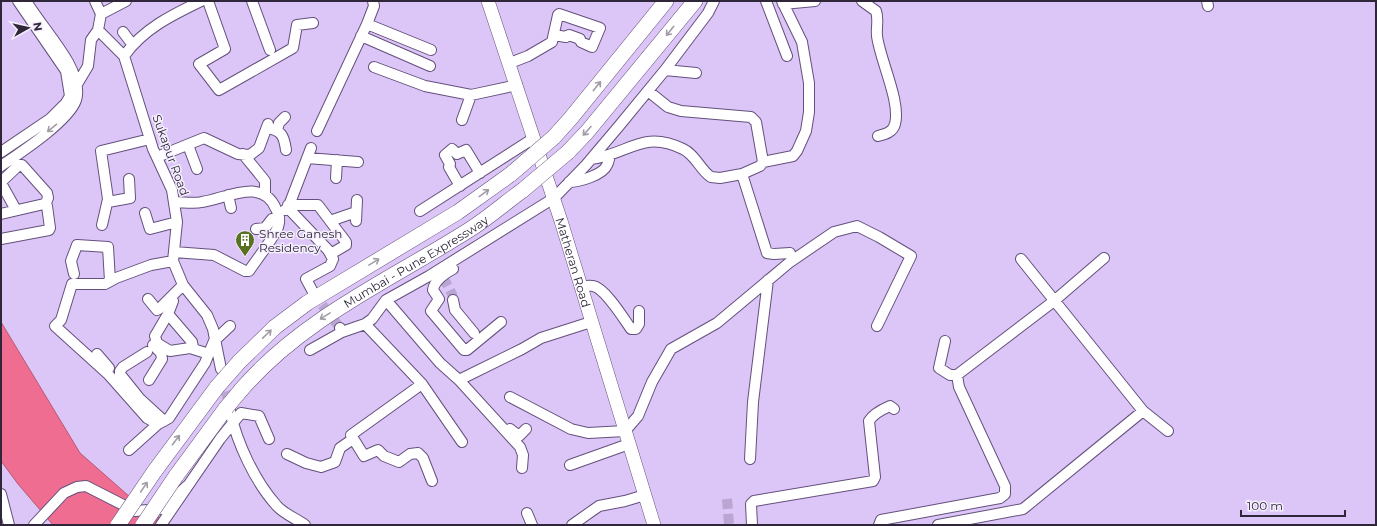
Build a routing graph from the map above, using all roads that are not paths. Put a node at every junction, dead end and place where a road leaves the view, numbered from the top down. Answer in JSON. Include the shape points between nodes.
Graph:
{"nodes":[{"id":1,"x":18,"y":1,"type":"edge"},
{"id":2,"x":26,"y":1,"type":"edge"},
{"id":3,"x":95,"y":1,"type":"edge"},
{"id":4,"x":126,"y":1,"type":"edge"},
{"id":5,"x":200,"y":1,"type":"edge"},
{"id":6,"x":208,"y":1,"type":"edge"},
{"id":7,"x":252,"y":1,"type":"edge"},
{"id":8,"x":373,"y":1,"type":"edge"},
{"id":9,"x":488,"y":1,"type":"edge"},
{"id":10,"x":666,"y":1,"type":"edge"},
{"id":11,"x":695,"y":1,"type":"edge"},
{"id":12,"x":714,"y":1,"type":"edge"},
{"id":13,"x":766,"y":1,"type":"edge"},
{"id":14,"x":815,"y":1,"type":"edge"},
{"id":15,"x":862,"y":1,"type":"edge"},
{"id":16,"x":782,"y":2,"type":"edge"},
{"id":17,"x":101,"y":14,"type":"junction"},
{"id":18,"x":313,"y":23,"type":"dead end"},
{"id":19,"x":367,"y":24,"type":"junction"},
{"id":20,"x":98,"y":30,"type":"junction"},
{"id":21,"x":123,"y":32,"type":"dead end"},
{"id":22,"x":554,"y":35,"type":"junction"},
{"id":23,"x":362,"y":36,"type":"junction"},
{"id":24,"x":132,"y":44,"type":"junction"},
{"id":25,"x":270,"y":50,"type":"dead end"},
{"id":26,"x":431,"y":50,"type":"dead end"},
{"id":27,"x":124,"y":56,"type":"junction"},
{"id":28,"x":787,"y":56,"type":"dead end"},
{"id":29,"x":510,"y":63,"type":"junction"},
{"id":30,"x":430,"y":66,"type":"dead end"},
{"id":31,"x":374,"y":67,"type":"dead end"},
{"id":32,"x":665,"y":70,"type":"junction"},
{"id":33,"x":696,"y":73,"type":"dead end"},
{"id":34,"x":517,"y":85,"type":"junction"},
{"id":35,"x":76,"y":86,"type":"junction"},
{"id":36,"x":648,"y":91,"type":"junction"},
{"id":37,"x":465,"y":92,"type":"junction"},
{"id":38,"x":285,"y":117,"type":"dead end"},
{"id":39,"x":462,"y":120,"type":"dead end"},
{"id":40,"x":277,"y":130,"type":"junction"},
{"id":41,"x":317,"y":131,"type":"dead end"},
{"id":42,"x":878,"y":136,"type":"dead end"},
{"id":43,"x":534,"y":138,"type":"junction"},
{"id":44,"x":150,"y":140,"type":"junction"},
{"id":45,"x":188,"y":145,"type":"junction"},
{"id":46,"x":312,"y":148,"type":"dead end"},
{"id":47,"x":286,"y":150,"type":"dead end"},
{"id":48,"x":1,"y":152,"type":"edge"},
{"id":49,"x":243,"y":154,"type":"junction"},
{"id":50,"x":610,"y":155,"type":"junction"},
{"id":51,"x":157,"y":158,"type":"junction"},
{"id":52,"x":307,"y":158,"type":"junction"},
{"id":53,"x":591,"y":159,"type":"junction"},
{"id":54,"x":337,"y":160,"type":"junction"},
{"id":55,"x":358,"y":162,"type":"dead end"},
{"id":56,"x":763,"y":162,"type":"junction"},
{"id":57,"x":1,"y":166,"type":"edge"},
{"id":58,"x":197,"y":169,"type":"dead end"},
{"id":59,"x":480,"y":173,"type":"junction"},
{"id":60,"x":742,"y":174,"type":"junction"},
{"id":61,"x":336,"y":178,"type":"dead end"},
{"id":62,"x":129,"y":179,"type":"dead end"},
{"id":63,"x":1,"y":182,"type":"edge"},
{"id":64,"x":569,"y":182,"type":"junction"},
{"id":65,"x":460,"y":186,"type":"junction"},
{"id":66,"x":264,"y":197,"type":"junction"},
{"id":67,"x":554,"y":198,"type":"junction"},
{"id":68,"x":357,"y":200,"type":"dead end"},
{"id":69,"x":108,"y":202,"type":"junction"},
{"id":70,"x":175,"y":202,"type":"junction"},
{"id":71,"x":46,"y":205,"type":"junction"},
{"id":72,"x":288,"y":206,"type":"junction"},
{"id":73,"x":16,"y":210,"type":"junction"},
{"id":74,"x":420,"y":211,"type":"dead end"},
{"id":75,"x":145,"y":212,"type":"dead end"},
{"id":76,"x":1,"y":214,"type":"edge"},
{"id":77,"x":277,"y":217,"type":"junction"},
{"id":78,"x":330,"y":220,"type":"junction"},
{"id":79,"x":177,"y":222,"type":"junction"},
{"id":80,"x":102,"y":225,"type":"dead end"},
{"id":81,"x":256,"y":229,"type":"dead end"},
{"id":82,"x":1,"y":239,"type":"edge"},
{"id":83,"x":329,"y":252,"type":"junction"},
{"id":84,"x":790,"y":252,"type":"dead end"},
{"id":85,"x":171,"y":258,"type":"junction"},
{"id":86,"x":1104,"y":258,"type":"dead end"},
{"id":87,"x":1021,"y":259,"type":"dead end"},
{"id":88,"x":453,"y":269,"type":"dead end"},
{"id":89,"x":442,"y":274,"type":"junction"},
{"id":90,"x":110,"y":279,"type":"junction"},
{"id":91,"x":768,"y":280,"type":"junction"},
{"id":92,"x":183,"y":285,"type":"junction"},
{"id":93,"x":581,"y":287,"type":"junction"},
{"id":94,"x":313,"y":292,"type":"tunnel mouth"},
{"id":95,"x":148,"y":299,"type":"dead end"},
{"id":96,"x":386,"y":300,"type":"junction"},
{"id":97,"x":453,"y":300,"type":"tunnel mouth"},
{"id":98,"x":173,"y":301,"type":"dead end"},
{"id":99,"x":1054,"y":301,"type":"junction"},
{"id":100,"x":639,"y":311,"type":"dead end"},
{"id":101,"x":168,"y":314,"type":"junction"},
{"id":102,"x":501,"y":322,"type":"dead end"},
{"id":103,"x":591,"y":322,"type":"junction"},
{"id":104,"x":365,"y":324,"type":"junction"},
{"id":105,"x":230,"y":326,"type":"dead end"},
{"id":106,"x":878,"y":326,"type":"dead end"},
{"id":107,"x":474,"y":333,"type":"dead end"},
{"id":108,"x":214,"y":341,"type":"junction"},
{"id":109,"x":945,"y":341,"type":"dead end"},
{"id":110,"x":193,"y":348,"type":"junction"},
{"id":111,"x":310,"y":350,"type":"dead end"},
{"id":112,"x":147,"y":352,"type":"dead end"},
{"id":113,"x":98,"y":354,"type":"dead end"},
{"id":114,"x":209,"y":354,"type":"junction"},
{"id":115,"x":220,"y":369,"type":"tunnel mouth"},
{"id":116,"x":110,"y":372,"type":"junction"},
{"id":117,"x":957,"y":376,"type":"junction"},
{"id":118,"x":149,"y":380,"type":"dead end"},
{"id":119,"x":459,"y":380,"type":"junction"},
{"id":120,"x":422,"y":384,"type":"junction"},
{"id":121,"x":510,"y":397,"type":"dead end"},
{"id":122,"x":894,"y":409,"type":"dead end"},
{"id":123,"x":228,"y":410,"type":"junction"},
{"id":124,"x":1143,"y":411,"type":"junction"},
{"id":125,"x":161,"y":422,"type":"junction"},
{"id":126,"x":233,"y":424,"type":"junction"},
{"id":127,"x":526,"y":430,"type":"dead end"},
{"id":128,"x":625,"y":431,"type":"junction"},
{"id":129,"x":1168,"y":432,"type":"dead end"},
{"id":130,"x":510,"y":433,"type":"junction"},
{"id":131,"x":268,"y":439,"type":"dead end"},
{"id":132,"x":353,"y":439,"type":"junction"},
{"id":133,"x":462,"y":442,"type":"dead end"},
{"id":134,"x":629,"y":444,"type":"junction"},
{"id":135,"x":129,"y":450,"type":"dead end"},
{"id":136,"x":287,"y":454,"type":"dead end"},
{"id":137,"x":750,"y":459,"type":"dead end"},
{"id":138,"x":570,"y":464,"type":"dead end"},
{"id":139,"x":522,"y":468,"type":"dead end"},
{"id":140,"x":181,"y":481,"type":"junction"},
{"id":141,"x":432,"y":481,"type":"dead end"},
{"id":142,"x":1,"y":494,"type":"edge"},
{"id":143,"x":645,"y":495,"type":"junction"},
{"id":144,"x":527,"y":513,"type":"dead end"},
{"id":145,"x":892,"y":522,"type":"edge"},
{"id":146,"x":966,"y":523,"type":"edge"},
{"id":147,"x":10,"y":525,"type":"edge"},
{"id":148,"x":34,"y":525,"type":"edge"},
{"id":149,"x":118,"y":525,"type":"edge"},
{"id":150,"x":143,"y":525,"type":"edge"},
{"id":151,"x":161,"y":525,"type":"edge"},
{"id":152,"x":305,"y":525,"type":"edge"},
{"id":153,"x":532,"y":525,"type":"edge"},
{"id":154,"x":572,"y":525,"type":"edge"},
{"id":155,"x":654,"y":525,"type":"edge"},
{"id":156,"x":752,"y":525,"type":"edge"},
{"id":157,"x":879,"y":525,"type":"edge"},
{"id":158,"x":938,"y":525,"type":"edge"}],
"edges":[{"from":1,"to":48,"type":"street","via":[[66,71],[70,96],[50,119]]},
{"from":2,"to":35,"type":"street","via":[[68,61]]},
{"from":3,"to":17,"type":"street"},
{"from":4,"to":17,"type":"street"},
{"from":5,"to":24,"type":"street","via":[[171,15]]},
{"from":6,"to":18,"type":"street","via":[[225,49],[199,64],[219,90],[293,48],[297,25]]},
{"from":7,"to":25,"type":"street"},
{"from":8,"to":19,"type":"street","via":[[374,6]]},
{"from":9,"to":29,"type":"main road","name":"Matheran Road"},
{"from":149,"to":10,"type":"highway","name":"Mumbai - Pune Expressway","one_way":true,"bridge":true,"via":[[217,387],[274,327],[307,303],[458,212],[510,174],[554,137]]},
{"from":11,"to":123,"type":"highway","name":"Mumbai - Pune Expressway","one_way":true,"bridge":true,"via":[[568,152],[523,190],[470,229],[319,320],[288,343],[241,390]]},
{"from":12,"to":32,"type":"street","via":[[708,13]]},
{"from":13,"to":28,"type":"street"},
{"from":14,"to":16,"type":"street"},
{"from":15,"to":42,"type":"street","via":[[876,11],[877,37],[896,114],[893,129]]},
{"from":16,"to":56,"type":"street","via":[[802,42],[809,83],[809,112],[806,131],[793,156]]},
{"from":17,"to":20,"type":"street"},
{"from":19,"to":23,"type":"street"},
{"from":19,"to":26,"type":"street"},
{"from":20,"to":27,"type":"street","name":"Sukapur Road"},
{"from":20,"to":35,"type":"street","via":[[91,40],[88,66]]},
{"from":21,"to":24,"type":"street"},
{"from":22,"to":22,"type":"street","via":[[559,14],[600,28],[592,47],[569,35]]},
{"from":22,"to":29,"type":"street","via":[[552,42]]},
{"from":23,"to":30,"type":"street"},
{"from":23,"to":41,"type":"street"},
{"from":24,"to":27,"type":"street"},
{"from":27,"to":44,"type":"street","name":"Sukapur Road"},
{"from":29,"to":34,"type":"main road","name":"Matheran Road"},
{"from":31,"to":37,"type":"street","via":[[425,86]]},
{"from":32,"to":33,"type":"street"},
{"from":32,"to":36,"type":"street"},
{"from":34,"to":37,"type":"street"},
{"from":34,"to":43,"type":"main road","name":"Matheran Road"},
{"from":35,"to":57,"type":"street","one_way":true,"via":[[76,101],[62,119]]},
{"from":36,"to":53,"type":"street"},
{"from":36,"to":56,"type":"street","via":[[668,107],[682,111],[751,117],[756,122]]},
{"from":37,"to":39,"type":"street"},
{"from":38,"to":40,"type":"street"},
{"from":40,"to":47,"type":"street"},
{"from":40,"to":49,"type":"street","via":[[267,126],[259,148],[254,153]]},
{"from":43,"to":59,"type":"street"},
{"from":43,"to":67,"type":"main road","name":"Matheran Road"},
{"from":44,"to":51,"type":"street","name":"Sukapur Road"},
{"from":44,"to":69,"type":"street","via":[[101,151]]},
{"from":45,"to":49,"type":"street","via":[[208,138],[222,147]]},
{"from":45,"to":51,"type":"street"},
{"from":45,"to":58,"type":"street"},
{"from":46,"to":52,"type":"street"},
{"from":49,"to":66,"type":"street","via":[[265,181]]},
{"from":50,"to":53,"type":"street"},
{"from":50,"to":60,"type":"street","via":[[630,146],[653,141],[684,149],[711,177]]},
{"from":50,"to":64,"type":"street","via":[[605,168],[593,176]]},
{"from":51,"to":70,"type":"street","name":"Sukapur Road"},
{"from":52,"to":54,"type":"street"},
{"from":52,"to":72,"type":"street"},
{"from":53,"to":64,"type":"street"},
{"from":54,"to":55,"type":"street"},
{"from":54,"to":61,"type":"street"},
{"from":56,"to":60,"type":"street"},
{"from":59,"to":65,"type":"street"},
{"from":59,"to":65,"type":"street","via":[[466,150],[457,154],[452,149],[445,155]]},
{"from":60,"to":84,"type":"street","via":[[767,253]]},
{"from":62,"to":69,"type":"street","via":[[130,198]]},
{"from":63,"to":71,"type":"street","via":[[22,165],[47,193]]},
{"from":63,"to":73,"type":"street"},
{"from":64,"to":67,"type":"street"},
{"from":65,"to":74,"type":"street"},
{"from":66,"to":70,"type":"street","via":[[251,192],[222,201]]},
{"from":66,"to":77,"type":"street","via":[[272,200]]},
{"from":67,"to":89,"type":"street"},
{"from":67,"to":93,"type":"main road","name":"Matheran Road"},
{"from":68,"to":78,"type":"street","via":[[356,216]]},
{"from":69,"to":80,"type":"street"},
{"from":70,"to":79,"type":"street","name":"Sukapur Road"},
{"from":71,"to":73,"type":"street"},
{"from":71,"to":82,"type":"street","via":[[49,230]]},
{"from":72,"to":77,"type":"street"},
{"from":72,"to":78,"type":"street","via":[[318,205]]},
{"from":72,"to":83,"type":"street"},
{"from":73,"to":76,"type":"street"},
{"from":75,"to":79,"type":"street","via":[[150,229]]},
{"from":77,"to":81,"type":"street","via":[[265,228]]},
{"from":77,"to":85,"type":"street","via":[[278,226],[249,271],[245,272],[214,255]]},
{"from":78,"to":83,"type":"street","via":[[346,245]]},
{"from":79,"to":85,"type":"street","name":"Sukapur Road"},
{"from":83,"to":94,"type":"street","via":[[333,260],[330,266],[306,279]]},
{"from":85,"to":90,"type":"street"},
{"from":85,"to":92,"type":"street","name":"Sukapur Road"},
{"from":86,"to":99,"type":"street"},
{"from":87,"to":99,"type":"street"},
{"from":88,"to":89,"type":"street"},
{"from":89,"to":96,"type":"street"},
{"from":89,"to":102,"type":"street","via":[[433,288],[439,302],[431,311],[464,350]]},
{"from":90,"to":90,"type":"street","via":[[108,247],[77,245],[71,261],[77,276]]},
{"from":90,"to":116,"type":"street","via":[[105,284],[72,284],[61,320],[55,326]]},
{"from":91,"to":106,"type":"street","via":[[834,232],[857,226],[911,256]]},
{"from":91,"to":128,"type":"street","via":[[717,323],[671,349],[652,382],[638,416]]},
{"from":91,"to":137,"type":"street"},
{"from":92,"to":95,"type":"street","via":[[157,310]]},
{"from":92,"to":108,"type":"street","name":"Sukapur Road","via":[[207,316],[213,329]]},
{"from":93,"to":100,"type":"street","via":[[594,286],[600,290],[622,314],[631,329],[639,324]]},
{"from":93,"to":103,"type":"main road","name":"Matheran Road"},
{"from":96,"to":104,"type":"street"},
{"from":96,"to":119,"type":"street","via":[[440,363]]},
{"from":97,"to":107,"type":"street","via":[[455,310]]},
{"from":98,"to":101,"type":"street"},
{"from":99,"to":117,"type":"street"},
{"from":99,"to":124,"type":"street"},
{"from":101,"to":110,"type":"street","via":[[192,342]]},
{"from":101,"to":110,"type":"street","via":[[155,336],[157,343],[170,351]]},
{"from":103,"to":119,"type":"street","via":[[541,338],[522,350]]},
{"from":103,"to":128,"type":"main road","name":"Matheran Road"},
{"from":104,"to":111,"type":"street","via":[[341,330]]},
{"from":104,"to":120,"type":"street"},
{"from":105,"to":108,"type":"street"},
{"from":108,"to":114,"type":"street"},
{"from":108,"to":115,"type":"street","name":"Sukapur Road"},
{"from":109,"to":117,"type":"street","via":[[939,368]]},
{"from":110,"to":114,"type":"street"},
{"from":112,"to":125,"type":"street","via":[[123,367],[120,374]]},
{"from":113,"to":116,"type":"street"},
{"from":114,"to":125,"type":"street","via":[[169,418]]},
{"from":116,"to":118,"type":"street","via":[[146,347],[154,345],[161,353],[162,359]]},
{"from":116,"to":125,"type":"street","via":[[147,418]]},
{"from":117,"to":145,"type":"street","via":[[959,387],[1005,486],[1005,494],[1000,498]]},
{"from":119,"to":130,"type":"street"},
{"from":120,"to":132,"type":"street","via":[[351,435]]},
{"from":120,"to":133,"type":"street"},
{"from":121,"to":128,"type":"street","via":[[571,429],[588,433]]},
{"from":122,"to":156,"type":"street","via":[[890,406],[871,417],[869,421],[875,477],[873,481],[754,501],[751,504]]},
{"from":123,"to":126,"type":"street"},
{"from":123,"to":140,"type":"highway","name":"Mumbai - Pune Expressway"},
{"from":124,"to":129,"type":"street"},
{"from":124,"to":146,"type":"street","via":[[1023,509]]},
{"from":125,"to":135,"type":"street"},
{"from":126,"to":131,"type":"street","via":[[241,413],[259,416]]},
{"from":126,"to":140,"type":"street"},
{"from":126,"to":152,"type":"street","via":[[254,476],[278,507]]},
{"from":127,"to":130,"type":"street","via":[[519,436]]},
{"from":128,"to":134,"type":"main road","name":"Matheran Road"},
{"from":130,"to":139,"type":"street","via":[[523,455]]},
{"from":132,"to":136,"type":"street","via":[[340,448],[334,462],[321,467]]},
{"from":132,"to":141,"type":"street","via":[[364,456],[378,450],[384,456],[399,462],[410,454],[418,453],[423,458]]},
{"from":134,"to":138,"type":"street"},
{"from":134,"to":143,"type":"main road","name":"Matheran Road"},
{"from":140,"to":148,"type":"street","via":[[162,509],[135,512],[86,486],[77,487],[64,493]]},
{"from":140,"to":150,"type":"highway","name":"Mumbai - Pune Expressway","bridge":true},
{"from":140,"to":151,"type":"street","via":[[174,505]]},
{"from":142,"to":147,"type":"street"},
{"from":143,"to":154,"type":"street","via":[[599,506]]},
{"from":143,"to":155,"type":"main road","name":"Matheran Road"},
{"from":144,"to":153,"type":"street"},
{"from":145,"to":157,"type":"street","via":[[881,520]]},
{"from":146,"to":158,"type":"street"}]}
